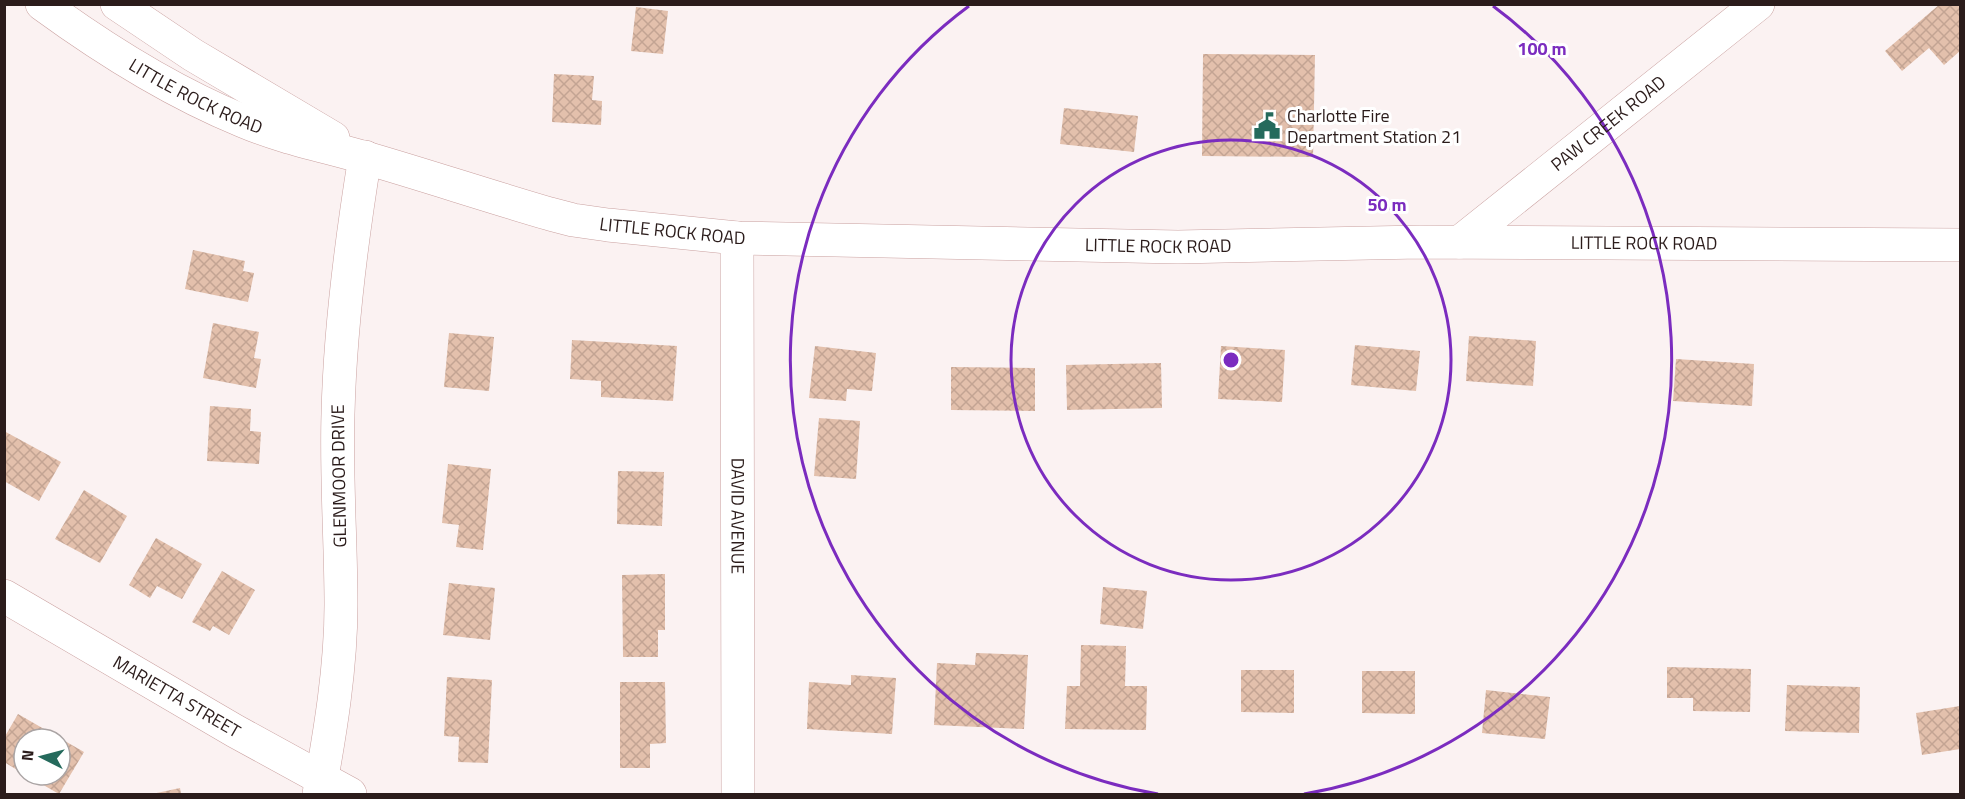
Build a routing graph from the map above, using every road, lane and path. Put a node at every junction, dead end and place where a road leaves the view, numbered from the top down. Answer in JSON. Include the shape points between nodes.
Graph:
{"nodes":[{"id":1,"x":42,"y":4,"type":"edge"},
{"id":2,"x":117,"y":4,"type":"edge"},
{"id":3,"x":1758,"y":4,"type":"edge"},
{"id":4,"x":365,"y":157,"type":"junction"},
{"id":5,"x":738,"y":237,"type":"junction"},
{"id":6,"x":1460,"y":242,"type":"junction"},
{"id":7,"x":1960,"y":245,"type":"edge"},
{"id":8,"x":4,"y":596,"type":"edge"},
{"id":9,"x":321,"y":787,"type":"edge"},
{"id":10,"x":350,"y":795,"type":"edge"},
{"id":11,"x":738,"y":795,"type":"edge"}],
"edges":[{"from":1,"to":4,"type":"main road","name":"LITTLE ROCK ROAD","via":[[176,90],[244,122]]},
{"from":2,"to":4,"type":"main road","name":"LITTLE ROCK ROAD","via":[[193,55]]},
{"from":3,"to":6,"type":"main road","name":"PAW CREEK ROAD"},
{"from":4,"to":5,"type":"main road","name":"LITTLE ROCK ROAD","via":[[573,220]]},
{"from":4,"to":9,"type":"main road","name":"GLENMOOR DRIVE","via":[[340,341],[342,608],[335,694]]},
{"from":5,"to":6,"type":"main road","name":"LITTLE ROCK ROAD","via":[[1185,247]]},
{"from":5,"to":11,"type":"main road","name":"DAVID AVENUE"},
{"from":6,"to":7,"type":"main road","name":"LITTLE ROCK ROAD"},
{"from":8,"to":9,"type":"main road","name":"MARIETTA STREET"},
{"from":9,"to":10,"type":"main road","name":"MARIETTA STREET"}]}
